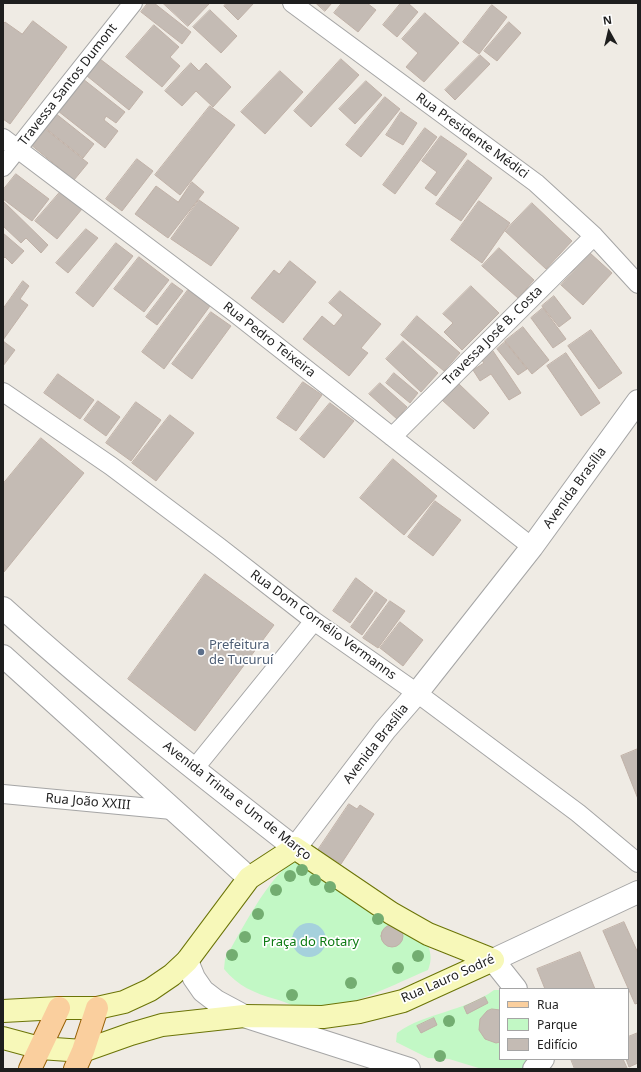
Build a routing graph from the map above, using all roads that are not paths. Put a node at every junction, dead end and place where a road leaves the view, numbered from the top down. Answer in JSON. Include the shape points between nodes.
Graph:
{"nodes":[{"id":1,"x":133,"y":3,"type":"edge"},
{"id":2,"x":292,"y":3,"type":"edge"},
{"id":3,"x":3,"y":138,"type":"edge"},
{"id":4,"x":18,"y":149,"type":"junction"},
{"id":5,"x":3,"y":167,"type":"edge"},
{"id":6,"x":594,"y":236,"type":"junction"},
{"id":7,"x":638,"y":284,"type":"edge"},
{"id":8,"x":3,"y":392,"type":"edge"},
{"id":9,"x":638,"y":401,"type":"edge"},
{"id":10,"x":392,"y":437,"type":"junction"},
{"id":11,"x":532,"y":547,"type":"junction"},
{"id":12,"x":3,"y":608,"type":"edge"},
{"id":13,"x":314,"y":622,"type":"junction"},
{"id":14,"x":3,"y":656,"type":"edge"},
{"id":15,"x":417,"y":693,"type":"junction"},
{"id":16,"x":194,"y":769,"type":"junction"},
{"id":17,"x":3,"y":794,"type":"edge"},
{"id":18,"x":172,"y":810,"type":"junction"},
{"id":19,"x":295,"y":848,"type":"junction"},
{"id":20,"x":638,"y":863,"type":"edge"},
{"id":21,"x":249,"y":878,"type":"junction"},
{"id":22,"x":638,"y":892,"type":"edge"},
{"id":23,"x":493,"y":960,"type":"junction"},
{"id":24,"x":187,"y":961,"type":"junction"},
{"id":25,"x":515,"y":988,"type":"edge"},
{"id":26,"x":59,"y":1008,"type":"junction"},
{"id":27,"x":97,"y":1008,"type":"junction"},
{"id":28,"x":3,"y":1011,"type":"edge"},
{"id":29,"x":244,"y":1016,"type":"junction"},
{"id":30,"x":3,"y":1038,"type":"edge"},
{"id":31,"x":40,"y":1048,"type":"junction"},
{"id":32,"x":79,"y":1060,"type":"edge"},
{"id":33,"x":542,"y":1060,"type":"edge"},
{"id":34,"x":30,"y":1069,"type":"edge"},
{"id":35,"x":409,"y":1069,"type":"edge"},
{"id":36,"x":534,"y":1069,"type":"edge"}],
"edges":[{"from":1,"to":4,"type":"street","name":"Travessa Santos Dumont"},
{"from":2,"to":6,"type":"street","name":"Rua Presidente Médici","via":[[536,183]]},
{"from":3,"to":4,"type":"street","name":"Rua Pedro Teixeira"},
{"from":4,"to":5,"type":"street","name":"Travessa Santos Dumont"},
{"from":4,"to":10,"type":"street","name":"Rua Pedro Teixeira","via":[[235,313]]},
{"from":6,"to":7,"type":"street","name":"Rua Presidente Médici"},
{"from":6,"to":10,"type":"street","name":"Travessa José B. Costa"},
{"from":8,"to":13,"type":"street","name":"Rua Dom Cornélio Vermanns","via":[[117,471]]},
{"from":9,"to":11,"type":"street","name":"Avenida Brasília"},
{"from":10,"to":11,"type":"street","name":"Rua Pedro Teixeira"},
{"from":11,"to":15,"type":"street","name":"Avenida Brasília"},
{"from":12,"to":16,"type":"street","name":"Avenida Trinta e Um de Março"},
{"from":13,"to":15,"type":"street","name":"Rua Dom Cornélio Vermanns"},
{"from":13,"to":16,"type":"street"},
{"from":14,"to":18,"type":"street"},
{"from":15,"to":19,"type":"street","name":"Avenida Brasília","via":[[384,730]]},
{"from":15,"to":20,"type":"street","name":"Rua Dom Cornélio Vermanns","via":[[578,813]]},
{"from":16,"to":19,"type":"street","name":"Avenida Trinta e Um de Março"},
{"from":17,"to":18,"type":"street","name":"Rua João XXIII"},
{"from":18,"to":21,"type":"street"},
{"from":19,"to":21,"type":"main road","name":"Avenida Brasília"},
{"from":19,"to":23,"type":"main road","name":"Avenida Trinta e Um de Março","via":[[391,913],[428,934]]},
{"from":21,"to":24,"type":"main road","name":"Avenida Brasília"},
{"from":22,"to":23,"type":"street","name":"Rua Lauro Sodré"},
{"from":23,"to":25,"type":"street"},
{"from":23,"to":29,"type":"main road","name":"Rua Lauro Sodré","via":[[403,1001],[359,1012],[323,1017]]},
{"from":24,"to":27,"type":"main road","name":"Avenida Brasília","via":[[150,990],[124,1002]]},
{"from":24,"to":29,"type":"street","via":[[203,991],[216,1002]]},
{"from":26,"to":27,"type":"main road","name":"Avenida Brasília"},
{"from":26,"to":28,"type":"main road"},
{"from":26,"to":31,"type":"main road"},
{"from":27,"to":32,"type":"main road"},
{"from":29,"to":32,"type":"main road","name":"Rua Lauro Sodré","via":[[162,1025]]},
{"from":29,"to":35,"type":"street"},
{"from":30,"to":31,"type":"main road","name":"Rua Lauro Sodré"},
{"from":31,"to":32,"type":"main road","name":"Rua Lauro Sodré"},
{"from":31,"to":34,"type":"main road"},
{"from":33,"to":36,"type":"street"}]}
